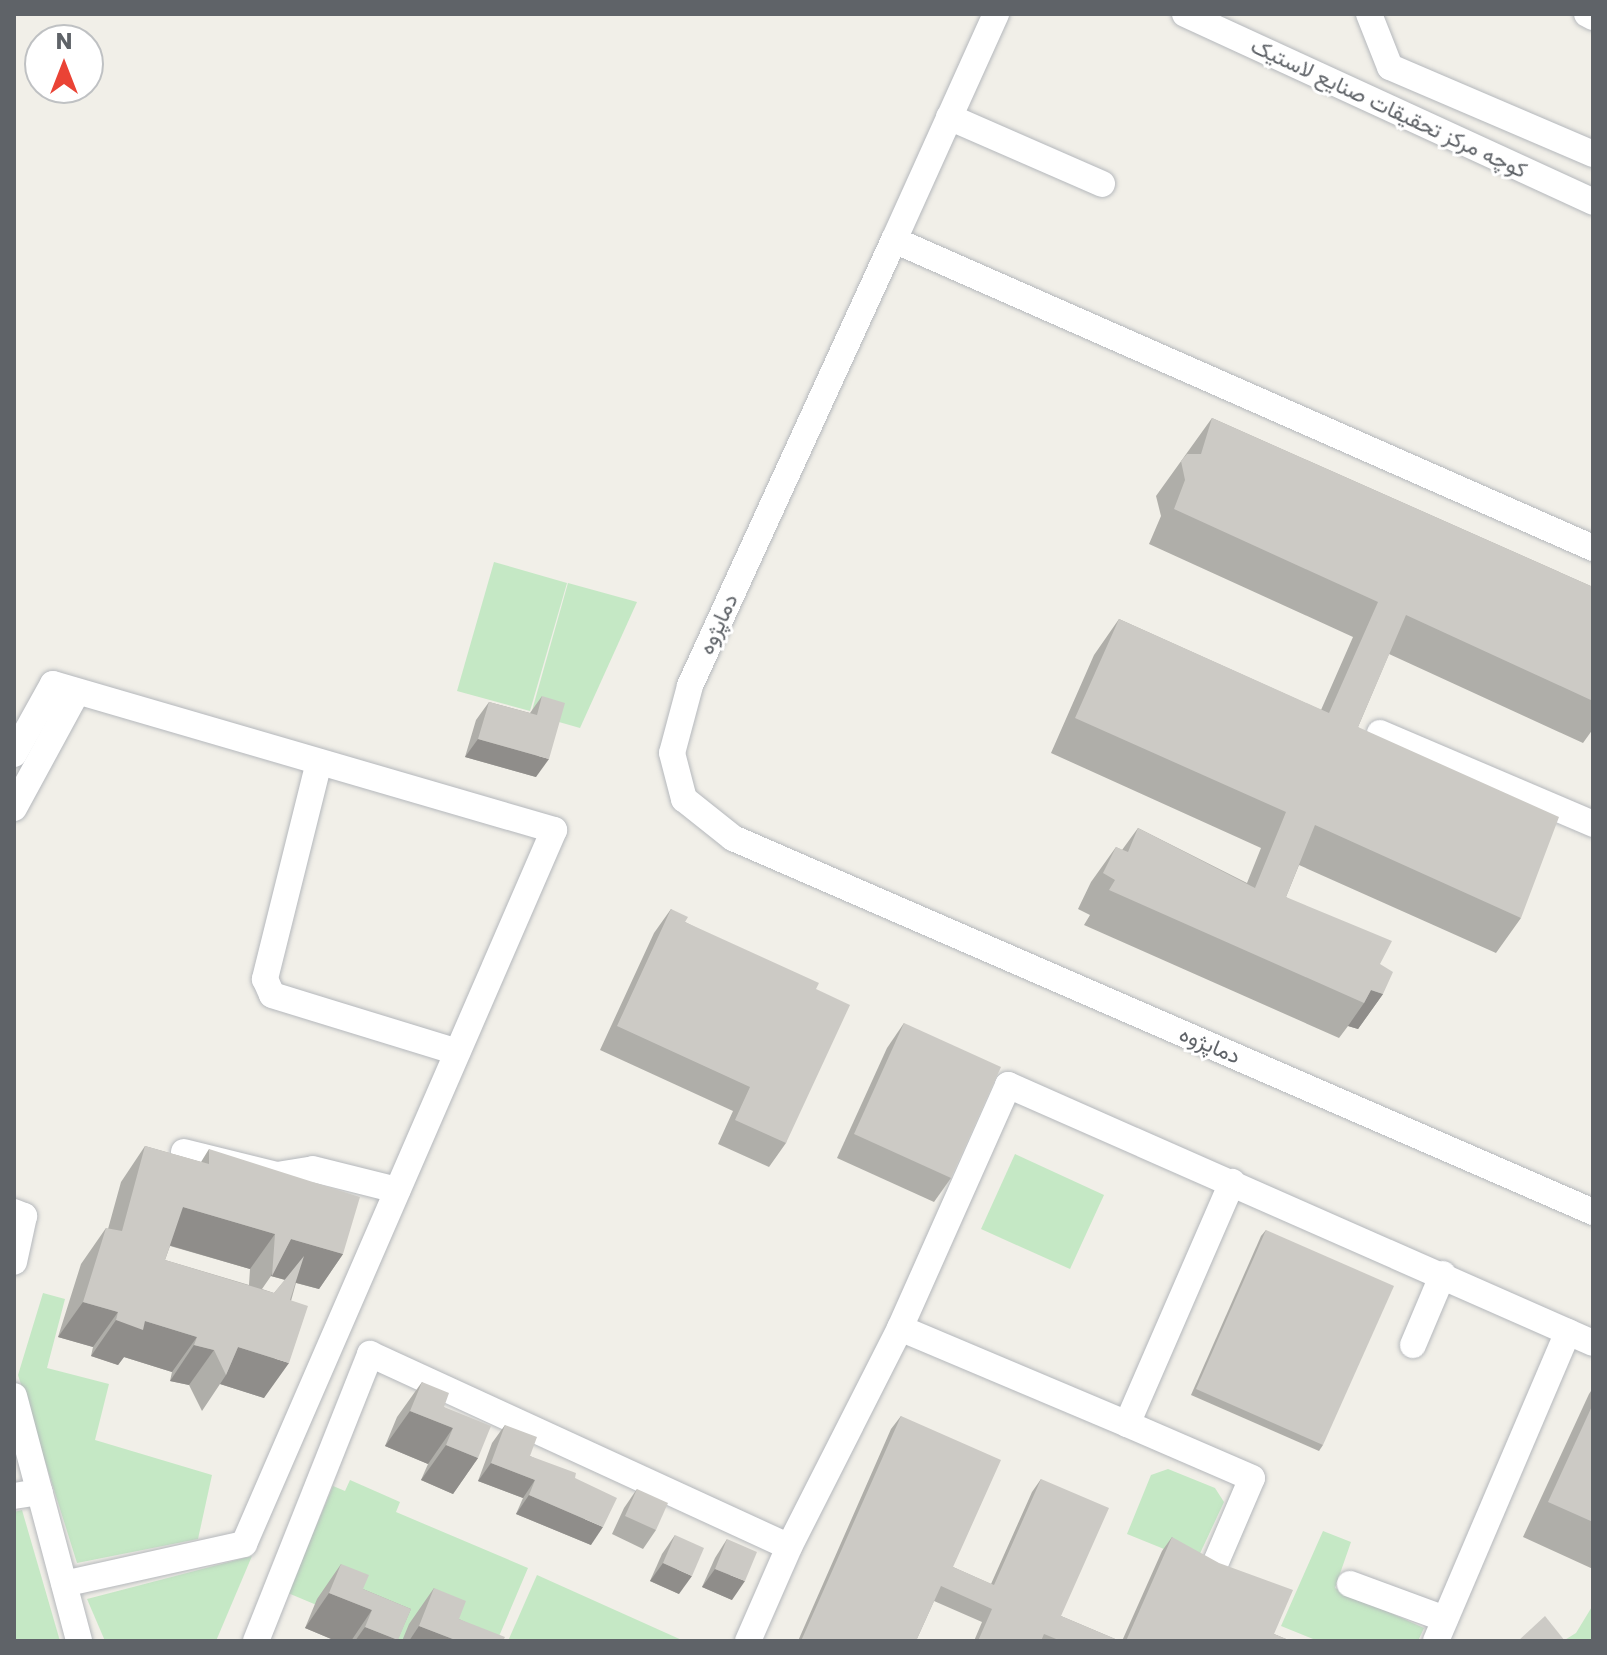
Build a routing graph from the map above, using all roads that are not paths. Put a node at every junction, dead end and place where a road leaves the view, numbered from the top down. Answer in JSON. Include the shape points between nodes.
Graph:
{"nodes":[{"id":1,"x":996,"y":14,"type":"edge"},
{"id":2,"x":1185,"y":14,"type":"edge"},
{"id":3,"x":1369,"y":14,"type":"edge"},
{"id":4,"x":1587,"y":14,"type":"edge"},
{"id":5,"x":1593,"y":17,"type":"edge"},
{"id":6,"x":949,"y":117,"type":"junction"},
{"id":7,"x":1593,"y":154,"type":"edge"},
{"id":8,"x":1102,"y":184,"type":"dead end"},
{"id":9,"x":1593,"y":202,"type":"edge"},
{"id":10,"x":894,"y":240,"type":"junction"},
{"id":11,"x":1593,"y":548,"type":"edge"},
{"id":12,"x":77,"y":692,"type":"junction"},
{"id":13,"x":1380,"y":733,"type":"edge"},
{"id":14,"x":14,"y":754,"type":"edge"},
{"id":15,"x":319,"y":762,"type":"junction"},
{"id":16,"x":14,"y":808,"type":"edge"},
{"id":17,"x":1593,"y":824,"type":"edge"},
{"id":18,"x":457,"y":1052,"type":"junction"},
{"id":19,"x":184,"y":1152,"type":"dead end"},
{"id":20,"x":1232,"y":1182,"type":"junction"},
{"id":21,"x":397,"y":1190,"type":"junction"},
{"id":22,"x":14,"y":1212,"type":"edge"},
{"id":23,"x":1593,"y":1212,"type":"edge"},
{"id":24,"x":14,"y":1262,"type":"edge"},
{"id":25,"x":1443,"y":1274,"type":"junction"},
{"id":26,"x":900,"y":1328,"type":"junction"},
{"id":27,"x":1568,"y":1332,"type":"junction"},
{"id":28,"x":1593,"y":1343,"type":"edge"},
{"id":29,"x":1413,"y":1345,"type":"dead end"},
{"id":30,"x":14,"y":1396,"type":"edge"},
{"id":31,"x":1127,"y":1424,"type":"junction"},
{"id":32,"x":27,"y":1494,"type":"edge"},
{"id":33,"x":789,"y":1547,"type":"junction"},
{"id":34,"x":1216,"y":1562,"type":"edge"},
{"id":35,"x":64,"y":1584,"type":"junction"},
{"id":36,"x":1350,"y":1584,"type":"dead end"},
{"id":37,"x":1440,"y":1630,"type":"edge"},
{"id":38,"x":79,"y":1641,"type":"edge"},
{"id":39,"x":256,"y":1641,"type":"edge"},
{"id":40,"x":748,"y":1641,"type":"edge"}],
"edges":[{"from":1,"to":6,"type":"street","name":"دماپژوه"},
{"from":2,"to":9,"type":"street","name":"کوچه مرکز تحقیقات صنایع لاستیک"},
{"from":3,"to":7,"type":"street","via":[[1390,67]]},
{"from":4,"to":5,"type":"street"},
{"from":6,"to":8,"type":"street"},
{"from":6,"to":10,"type":"street","name":"دماپژوه"},
{"from":10,"to":11,"type":"street"},
{"from":10,"to":23,"type":"street","name":"دماپژوه","via":[[690,686],[672,753],[684,799],[733,838]]},
{"from":12,"to":14,"type":"street","via":[[53,684]]},
{"from":12,"to":15,"type":"street"},
{"from":12,"to":16,"type":"street"},
{"from":13,"to":17,"type":"street"},
{"from":15,"to":18,"type":"street","via":[[265,979],[272,995]]},
{"from":15,"to":18,"type":"street","via":[[554,830]]},
{"from":18,"to":21,"type":"street"},
{"from":19,"to":21,"type":"street","via":[[277,1175],[313,1169]]},
{"from":20,"to":25,"type":"street"},
{"from":20,"to":26,"type":"street","via":[[1008,1085]]},
{"from":20,"to":31,"type":"street"},
{"from":21,"to":35,"type":"street","via":[[244,1544]]},
{"from":22,"to":24,"type":"street","via":[[24,1216]]},
{"from":25,"to":27,"type":"street"},
{"from":25,"to":29,"type":"street"},
{"from":26,"to":31,"type":"street"},
{"from":26,"to":33,"type":"street"},
{"from":27,"to":28,"type":"street"},
{"from":27,"to":37,"type":"street"},
{"from":30,"to":32,"type":"street"},
{"from":31,"to":34,"type":"street","via":[[1252,1478]]},
{"from":32,"to":35,"type":"street"},
{"from":33,"to":39,"type":"street","via":[[370,1354]]},
{"from":33,"to":40,"type":"street"},
{"from":35,"to":38,"type":"street"},
{"from":36,"to":37,"type":"street"}]}
